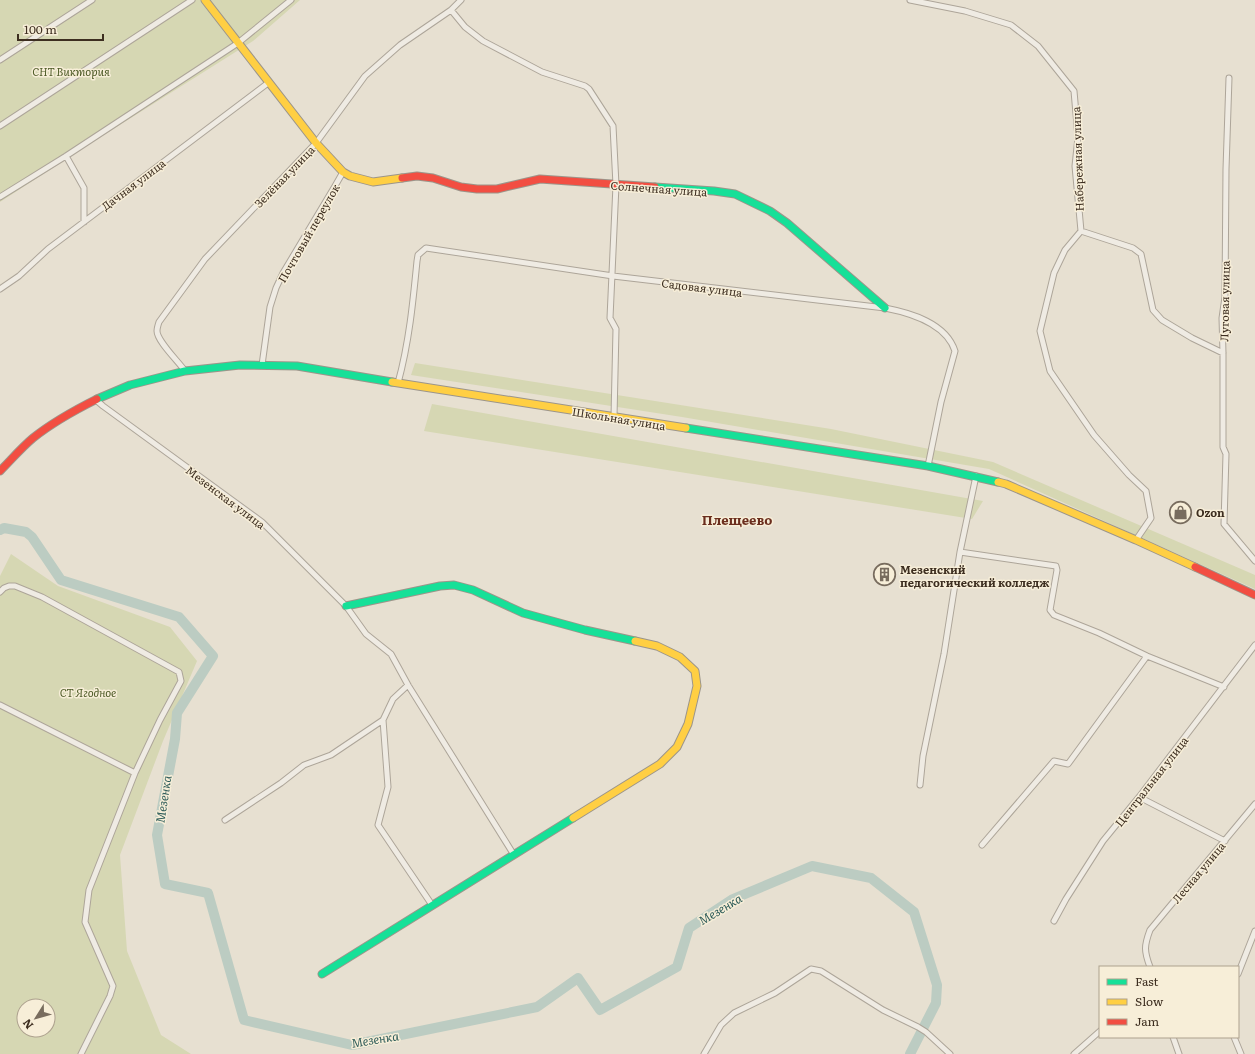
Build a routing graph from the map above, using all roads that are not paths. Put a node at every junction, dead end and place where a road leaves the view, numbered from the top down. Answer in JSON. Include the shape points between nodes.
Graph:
{"nodes":[{"id":1,"x":92,"y":0,"type":"edge"},
{"id":2,"x":192,"y":0,"type":"edge"},
{"id":3,"x":205,"y":0,"type":"edge"},
{"id":4,"x":291,"y":0,"type":"edge"},
{"id":5,"x":461,"y":0,"type":"edge"},
{"id":6,"x":910,"y":0,"type":"edge"},
{"id":7,"x":451,"y":10,"type":"junction"},
{"id":8,"x":238,"y":43,"type":"junction"},
{"id":9,"x":0,"y":60,"type":"edge"},
{"id":10,"x":1229,"y":78,"type":"dead end"},
{"id":11,"x":268,"y":83,"type":"junction"},
{"id":12,"x":0,"y":126,"type":"edge"},
{"id":13,"x":316,"y":143,"type":"junction"},
{"id":14,"x":66,"y":156,"type":"junction"},
{"id":15,"x":343,"y":172,"type":"junction"},
{"id":16,"x":616,"y":185,"type":"junction"},
{"id":17,"x":0,"y":197,"type":"edge"},
{"id":18,"x":84,"y":222,"type":"junction"},
{"id":19,"x":1081,"y":231,"type":"junction"},
{"id":20,"x":613,"y":276,"type":"junction"},
{"id":21,"x":0,"y":289,"type":"edge"},
{"id":22,"x":885,"y":308,"type":"junction"},
{"id":23,"x":1223,"y":353,"type":"junction"},
{"id":24,"x":262,"y":365,"type":"junction"},
{"id":25,"x":185,"y":371,"type":"junction"},
{"id":26,"x":398,"y":383,"type":"junction"},
{"id":27,"x":96,"y":400,"type":"junction"},
{"id":28,"x":614,"y":417,"type":"junction"},
{"id":29,"x":928,"y":466,"type":"junction"},
{"id":30,"x":0,"y":471,"type":"edge"},
{"id":31,"x":976,"y":476,"type":"junction"},
{"id":32,"x":1136,"y":540,"type":"junction"},
{"id":33,"x":960,"y":552,"type":"junction"},
{"id":34,"x":1255,"y":561,"type":"edge"},
{"id":35,"x":0,"y":592,"type":"edge"},
{"id":36,"x":1255,"y":595,"type":"edge"},
{"id":37,"x":346,"y":606,"type":"junction"},
{"id":38,"x":1255,"y":646,"type":"edge"},
{"id":39,"x":1147,"y":656,"type":"junction"},
{"id":40,"x":408,"y":685,"type":"junction"},
{"id":41,"x":1224,"y":687,"type":"junction"},
{"id":42,"x":0,"y":704,"type":"edge"},
{"id":43,"x":383,"y":720,"type":"junction"},
{"id":44,"x":135,"y":773,"type":"junction"},
{"id":45,"x":920,"y":786,"type":"dead end"},
{"id":46,"x":1139,"y":797,"type":"junction"},
{"id":47,"x":1255,"y":804,"type":"edge"},
{"id":48,"x":225,"y":820,"type":"dead end"},
{"id":49,"x":1225,"y":841,"type":"junction"},
{"id":50,"x":982,"y":844,"type":"dead end"},
{"id":51,"x":514,"y":855,"type":"junction"},
{"id":52,"x":432,"y":906,"type":"junction"},
{"id":53,"x":1054,"y":921,"type":"dead end"},
{"id":54,"x":1255,"y":931,"type":"edge"},
{"id":55,"x":1150,"y":966,"type":"edge"},
{"id":56,"x":1239,"y":971,"type":"edge"},
{"id":57,"x":322,"y":974,"type":"dead end"},
{"id":58,"x":1099,"y":1032,"type":"edge"},
{"id":59,"x":1173,"y":1038,"type":"edge"},
{"id":60,"x":1234,"y":1038,"type":"edge"},
{"id":61,"x":81,"y":1054,"type":"edge"},
{"id":62,"x":704,"y":1054,"type":"edge"},
{"id":63,"x":950,"y":1054,"type":"edge"},
{"id":64,"x":1074,"y":1054,"type":"edge"},
{"id":65,"x":1179,"y":1054,"type":"edge"},
{"id":66,"x":1241,"y":1054,"type":"edge"}],
"edges":[{"from":1,"to":9,"type":"street"},
{"from":2,"to":12,"type":"street"},
{"from":3,"to":8,"type":"street"},
{"from":4,"to":8,"type":"street"},
{"from":5,"to":7,"type":"street","name":"Зелёная улица"},
{"from":6,"to":19,"type":"street","name":"Набережная улица","via":[[966,11],[1011,25],[1038,46],[1074,91],[1078,137],[1075,166]]},
{"from":7,"to":13,"type":"street","name":"Зелёная улица","via":[[400,45],[365,76]]},
{"from":7,"to":16,"type":"street","via":[[465,27],[483,41],[542,72],[589,89],[613,126]]},
{"from":8,"to":11,"type":"street"},
{"from":8,"to":14,"type":"street"},
{"from":10,"to":23,"type":"street","name":"Луговая улица"},
{"from":11,"to":13,"type":"street"},
{"from":11,"to":18,"type":"street","name":"Дачная улица"},
{"from":13,"to":15,"type":"street"},
{"from":13,"to":25,"type":"street","name":"Зелёная улица","via":[[205,259],[159,322],[159,339]]},
{"from":14,"to":17,"type":"street"},
{"from":14,"to":18,"type":"street","via":[[84,188]]},
{"from":15,"to":16,"type":"street","name":"Солнечная улица","via":[[373,182],[417,176],[477,189],[497,189],[540,179]]},
{"from":15,"to":24,"type":"street","name":"Почтовый переулок","via":[[276,288],[270,307]]},
{"from":16,"to":20,"type":"street"},
{"from":16,"to":22,"type":"street","name":"Солнечная улица","via":[[714,191],[735,194],[752,201],[787,223]]},
{"from":18,"to":21,"type":"street","name":"Дачная улица"},
{"from":19,"to":23,"type":"street","via":[[1133,248],[1141,254],[1153,310],[1162,320],[1181,332]]},
{"from":19,"to":32,"type":"street","via":[[1065,250],[1054,273],[1040,331],[1050,371],[1057,382],[1094,435],[1146,491],[1151,518]]},
{"from":20,"to":22,"type":"street","name":"Садовая улица"},
{"from":20,"to":26,"type":"street","name":"Садовая улица","via":[[426,248],[418,255],[412,315]]},
{"from":20,"to":28,"type":"street","via":[[610,318],[616,329]]},
{"from":22,"to":29,"type":"street","name":"Садовая улица","via":[[918,317],[948,336],[955,351],[940,402]]},
{"from":23,"to":34,"type":"street","name":"Луговая улица","via":[[1223,447],[1226,454],[1224,524]]},
{"from":24,"to":25,"type":"street","name":"Школьная улица"},
{"from":24,"to":26,"type":"street","name":"Школьная улица","via":[[297,366]]},
{"from":25,"to":27,"type":"street","name":"Школьная улица","via":[[130,385]]},
{"from":26,"to":28,"type":"street","name":"Школьная улица"},
{"from":27,"to":30,"type":"street","name":"Школьная улица","via":[[48,427]]},
{"from":27,"to":37,"type":"street","name":"Мезенская улица","via":[[262,522]]},
{"from":28,"to":29,"type":"street","name":"Школьная улица"},
{"from":29,"to":31,"type":"street","name":"Школьная улица"},
{"from":31,"to":32,"type":"street","name":"Школьная улица","via":[[1006,484]]},
{"from":31,"to":33,"type":"street"},
{"from":32,"to":36,"type":"street","name":"Школьная улица"},
{"from":33,"to":39,"type":"street","via":[[1056,566],[1050,610],[1054,615]]},
{"from":33,"to":45,"type":"street","via":[[944,654],[923,756]]},
{"from":35,"to":44,"type":"street","via":[[9,586],[15,586],[42,597],[180,672],[181,681]]},
{"from":37,"to":40,"type":"street","name":"Мезенская улица","via":[[366,634],[391,654]]},
{"from":37,"to":51,"type":"street","via":[[454,585],[473,590],[523,613],[657,646],[680,657],[695,671],[697,686],[688,724],[677,747],[660,764]]},
{"from":38,"to":41,"type":"street","name":"Центральная улица"},
{"from":39,"to":41,"type":"street"},
{"from":39,"to":50,"type":"street","via":[[1068,764],[1054,761]]},
{"from":40,"to":43,"type":"street","via":[[393,699]]},
{"from":40,"to":51,"type":"street","name":"Мезенская улица"},
{"from":41,"to":46,"type":"street","name":"Центральная улица"},
{"from":42,"to":44,"type":"street"},
{"from":43,"to":48,"type":"street","via":[[331,754],[304,765]]},
{"from":43,"to":52,"type":"street","via":[[388,787],[378,825]]},
{"from":44,"to":61,"type":"street","via":[[89,890],[85,922],[113,986]]},
{"from":46,"to":49,"type":"street"},
{"from":46,"to":53,"type":"street","name":"Центральная улица","via":[[1103,841]]},
{"from":47,"to":49,"type":"street","name":"Лесная улица"},
{"from":49,"to":55,"type":"street","name":"Лесная улица","via":[[1150,930],[1145,942]]},
{"from":51,"to":52,"type":"street"},
{"from":52,"to":57,"type":"street"},
{"from":54,"to":56,"type":"street"},
{"from":58,"to":64,"type":"street"},
{"from":59,"to":65,"type":"street"},
{"from":60,"to":66,"type":"street"},
{"from":62,"to":63,"type":"street","via":[[721,1026],[734,1013],[775,993],[811,969],[821,971],[883,1010],[918,1027]]}]}
